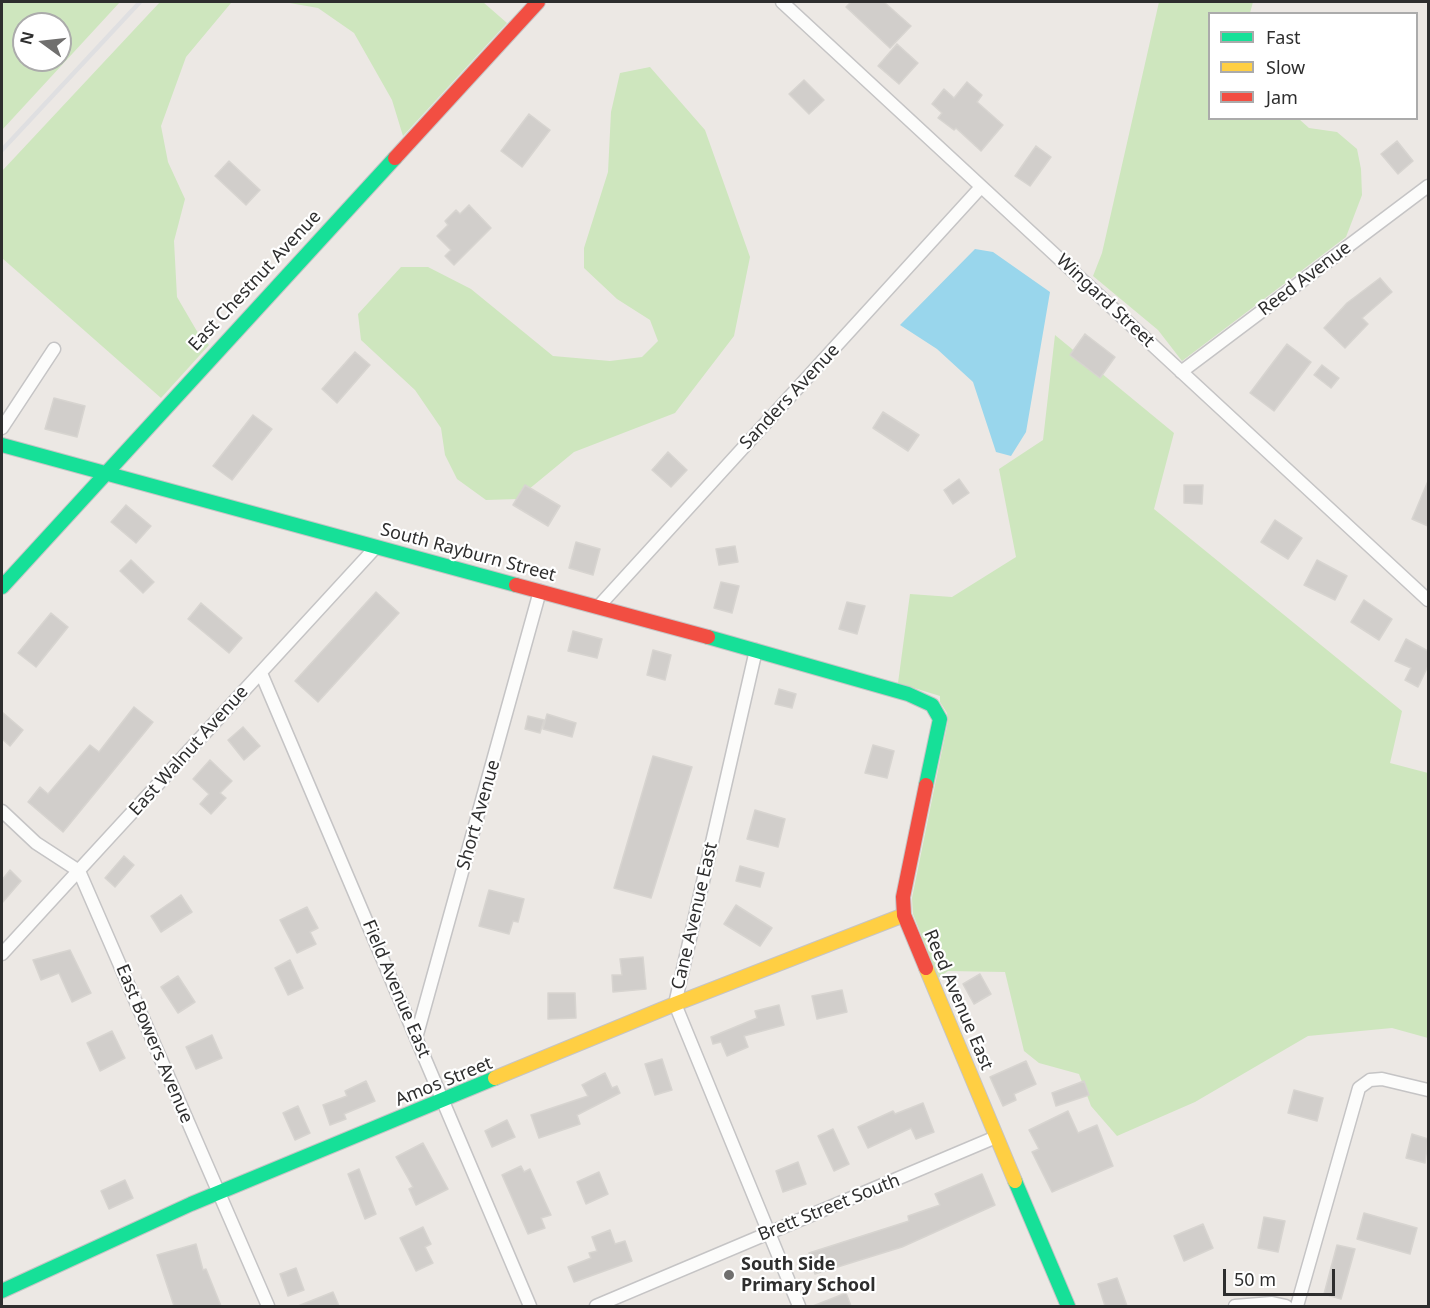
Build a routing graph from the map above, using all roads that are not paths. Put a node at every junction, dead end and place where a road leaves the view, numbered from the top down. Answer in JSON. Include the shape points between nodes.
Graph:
{"nodes":[{"id":1,"x":538,"y":2,"type":"edge"},
{"id":2,"x":782,"y":2,"type":"edge"},
{"id":3,"x":1428,"y":186,"type":"edge"},
{"id":4,"x":981,"y":187,"type":"junction"},
{"id":5,"x":54,"y":349,"type":"dead end"},
{"id":6,"x":1182,"y":372,"type":"junction"},
{"id":7,"x":2,"y":428,"type":"edge"},
{"id":8,"x":2,"y":445,"type":"edge"},
{"id":9,"x":107,"y":472,"type":"junction"},
{"id":10,"x":376,"y":547,"type":"junction"},
{"id":11,"x":2,"y":587,"type":"edge"},
{"id":12,"x":540,"y":591,"type":"junction"},
{"id":13,"x":1428,"y":600,"type":"edge"},
{"id":14,"x":598,"y":608,"type":"junction"},
{"id":15,"x":756,"y":650,"type":"junction"},
{"id":16,"x":261,"y":673,"type":"junction"},
{"id":17,"x":924,"y":700,"type":"joint"},
{"id":18,"x":2,"y":811,"type":"edge"},
{"id":19,"x":79,"y":871,"type":"junction"},
{"id":20,"x":904,"y":915,"type":"junction"},
{"id":21,"x":2,"y":954,"type":"edge"},
{"id":22,"x":675,"y":1004,"type":"junction"},
{"id":23,"x":416,"y":1038,"type":"junction"},
{"id":24,"x":1428,"y":1090,"type":"edge"},
{"id":25,"x":443,"y":1101,"type":"junction"},
{"id":26,"x":996,"y":1137,"type":"junction"},
{"id":27,"x":218,"y":1194,"type":"junction"},
{"id":28,"x":770,"y":1232,"type":"junction"},
{"id":29,"x":2,"y":1291,"type":"edge"},
{"id":30,"x":268,"y":1306,"type":"edge"},
{"id":31,"x":530,"y":1306,"type":"edge"},
{"id":32,"x":596,"y":1306,"type":"edge"},
{"id":33,"x":799,"y":1306,"type":"edge"},
{"id":34,"x":1068,"y":1306,"type":"edge"},
{"id":35,"x":1235,"y":1306,"type":"edge"},
{"id":36,"x":1286,"y":1306,"type":"edge"},
{"id":37,"x":1297,"y":1306,"type":"edge"}],
"edges":[{"from":1,"to":9,"type":"street","name":"East Chestnut Avenue"},
{"from":2,"to":4,"type":"street","name":"Wingard Street"},
{"from":3,"to":6,"type":"street","name":"Reed Avenue"},
{"from":4,"to":6,"type":"street","name":"Wingard Street"},
{"from":4,"to":14,"type":"street","name":"Sanders Avenue"},
{"from":5,"to":7,"type":"street"},
{"from":6,"to":13,"type":"street","name":"Wingard Street"},
{"from":8,"to":9,"type":"street","name":"South Rayburn Street"},
{"from":9,"to":10,"type":"street","name":"South Rayburn Street"},
{"from":9,"to":11,"type":"street","name":"East Chestnut Avenue"},
{"from":10,"to":12,"type":"street","name":"South Rayburn Street"},
{"from":10,"to":16,"type":"street","name":"East Walnut Avenue"},
{"from":12,"to":14,"type":"street","name":"South Rayburn Street"},
{"from":12,"to":23,"type":"street","name":"Short Avenue"},
{"from":14,"to":15,"type":"street","name":"South Rayburn Street"},
{"from":15,"to":17,"type":"street","name":"South Rayburn Street"},
{"from":15,"to":22,"type":"street","name":"Cane Avenue East"},
{"from":16,"to":19,"type":"street","name":"East Walnut Avenue"},
{"from":16,"to":23,"type":"street","name":"Field Avenue East"},
{"from":17,"to":20,"type":"street","name":"Reed Avenue East","via":[[932,705],[939,719],[903,897]]},
{"from":18,"to":19,"type":"street","via":[[36,843]]},
{"from":19,"to":21,"type":"street","name":"East Walnut Avenue"},
{"from":19,"to":27,"type":"street","name":"East Bowers Avenue"},
{"from":20,"to":22,"type":"street","name":"Amos Street"},
{"from":20,"to":26,"type":"street","name":"Reed Avenue East"},
{"from":22,"to":25,"type":"street","name":"Amos Street"},
{"from":22,"to":28,"type":"street","name":"Cane Avenue East"},
{"from":23,"to":25,"type":"street","name":"Field Avenue East"},
{"from":24,"to":37,"type":"street","via":[[1388,1079],[1366,1082],[1357,1093]]},
{"from":25,"to":27,"type":"street","name":"Amos Street"},
{"from":25,"to":31,"type":"street","name":"Field Avenue East"},
{"from":26,"to":28,"type":"street","name":"Brett Street South"},
{"from":26,"to":34,"type":"street","name":"Reed Avenue East"},
{"from":27,"to":29,"type":"street","name":"Amos Street"},
{"from":27,"to":30,"type":"street","name":"East Bowers Avenue"},
{"from":28,"to":32,"type":"street","name":"Brett Street South"},
{"from":28,"to":33,"type":"street","name":"Cane Avenue East"},
{"from":35,"to":36,"type":"street"}]}
